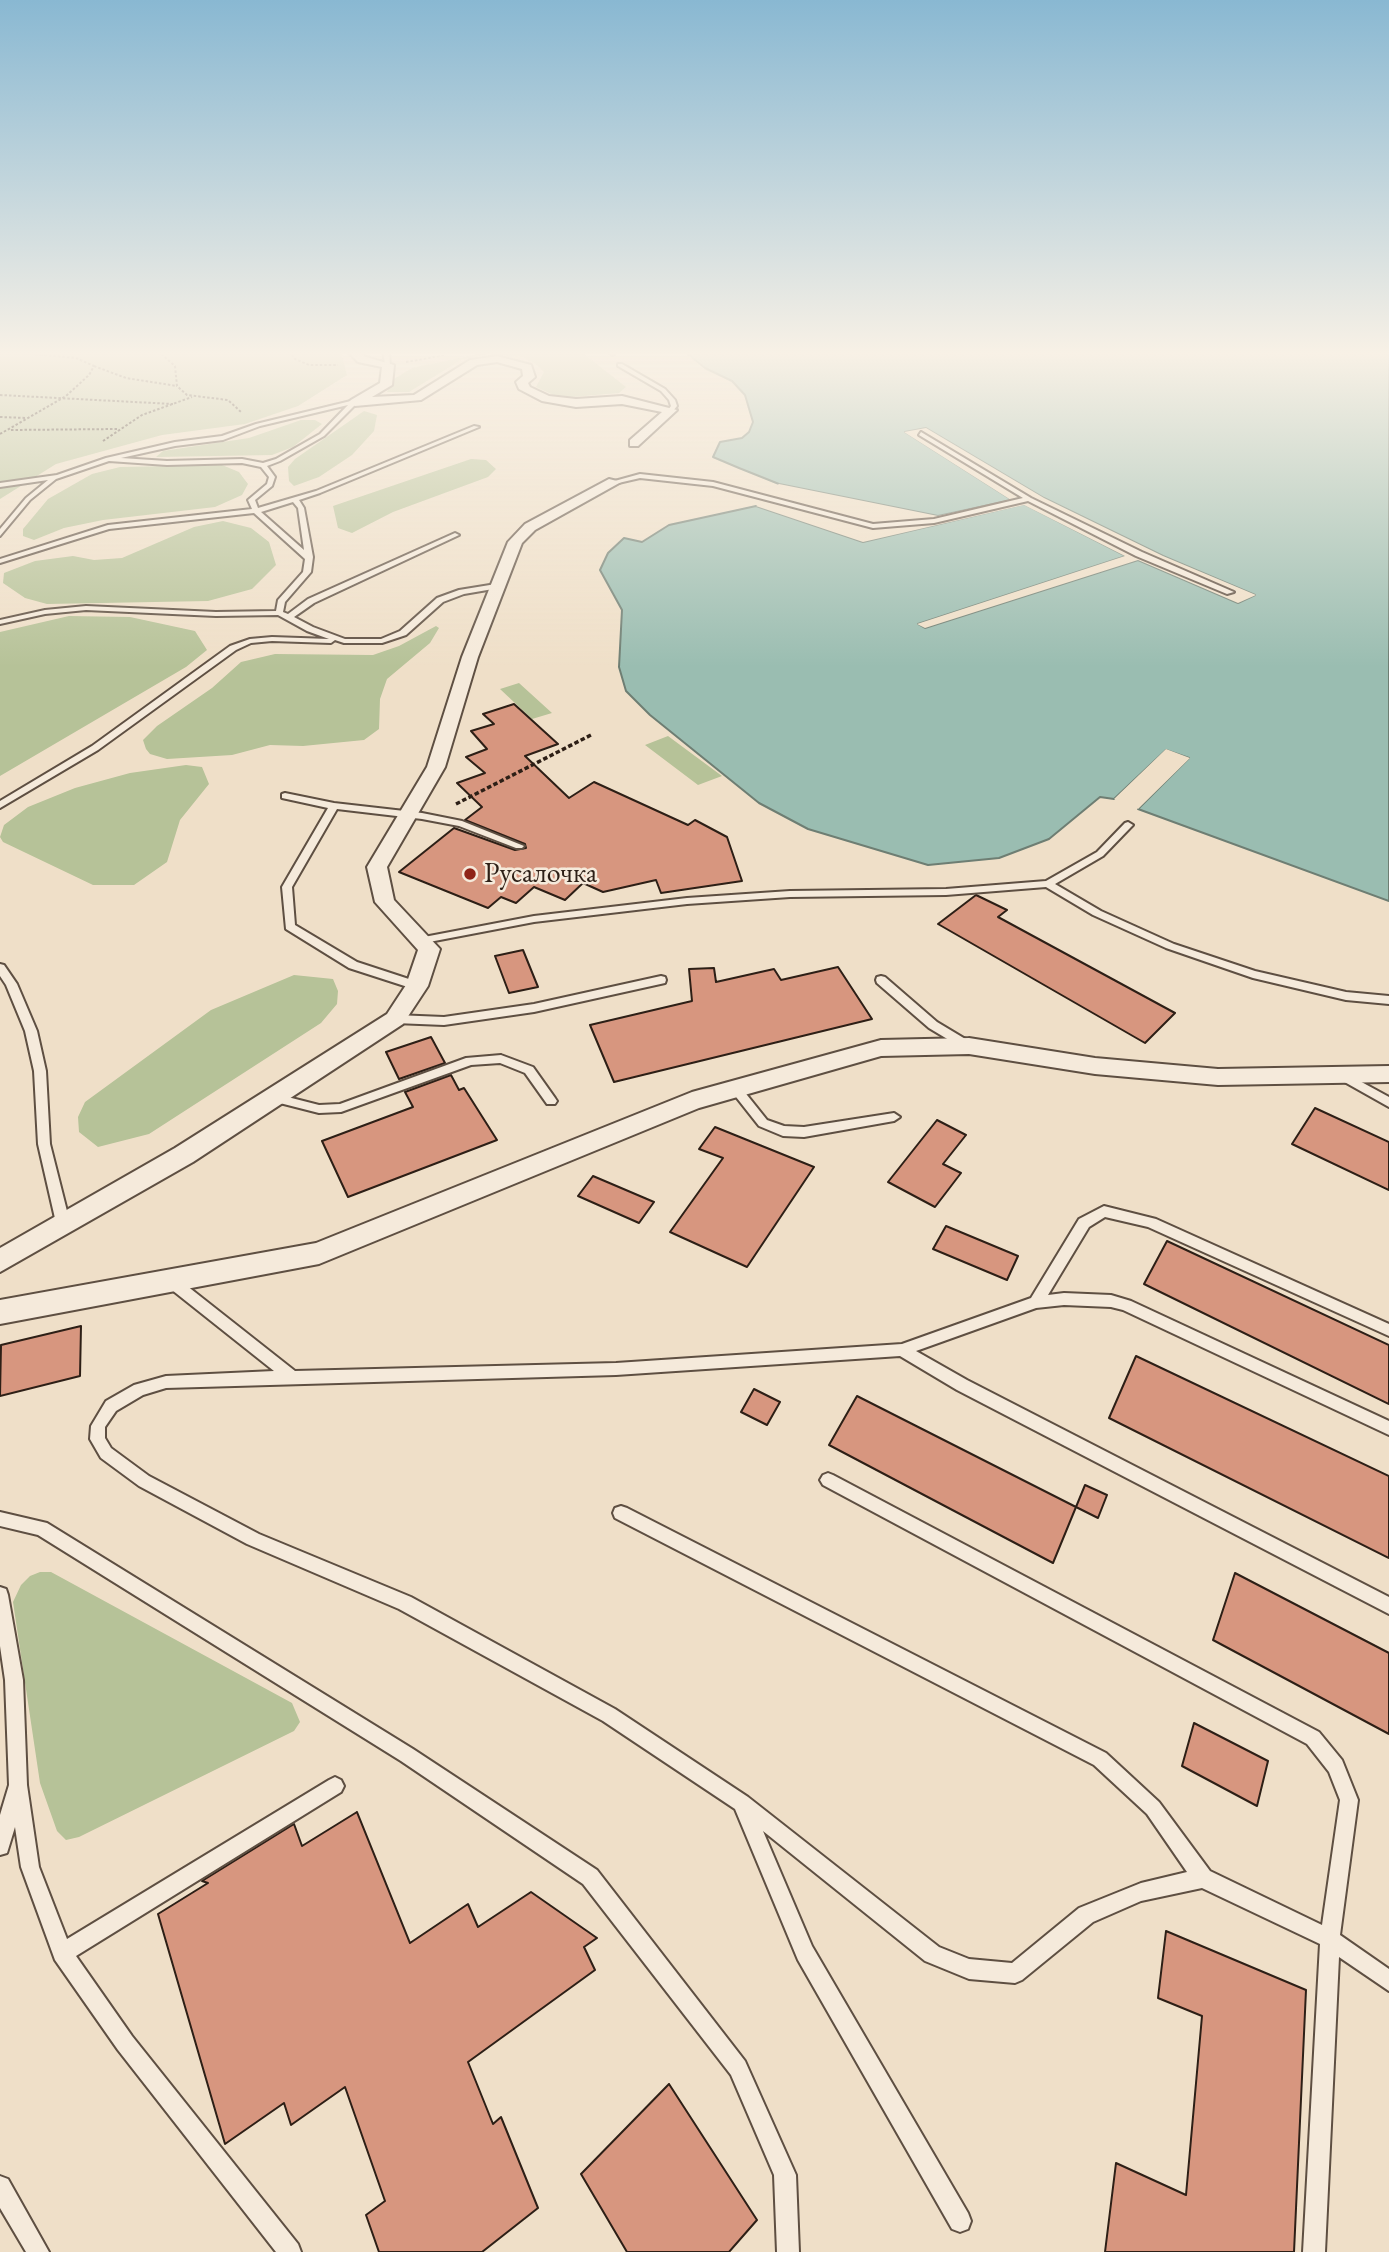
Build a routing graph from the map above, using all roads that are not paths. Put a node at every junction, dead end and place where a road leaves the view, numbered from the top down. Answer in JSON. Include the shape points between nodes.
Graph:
{"nodes":[{"id":1,"x":121,"y":456,"type":"edge"},
{"id":2,"x":285,"y":456,"type":"edge"},
{"id":3,"x":402,"y":456,"type":"edge"},
{"id":4,"x":958,"y":456,"type":"edge"},
{"id":5,"x":108,"y":459,"type":"junction"},
{"id":6,"x":262,"y":465,"type":"junction"},
{"id":7,"x":58,"y":477,"type":"junction"},
{"id":8,"x":614,"y":482,"type":"joint"},
{"id":9,"x":0,"y":485,"type":"edge"},
{"id":10,"x":1029,"y":499,"type":"junction"},
{"id":11,"x":295,"y":500,"type":"junction"},
{"id":12,"x":256,"y":511,"type":"junction"},
{"id":13,"x":0,"y":534,"type":"edge"},
{"id":14,"x":456,"y":535,"type":"dead end"},
{"id":15,"x":309,"y":558,"type":"junction"},
{"id":16,"x":0,"y":562,"type":"edge"},
{"id":17,"x":496,"y":586,"type":"junction"},
{"id":18,"x":1230,"y":592,"type":"dead end"},
{"id":19,"x":279,"y":613,"type":"junction"},
{"id":20,"x":288,"y":618,"type":"junction"},
{"id":21,"x":0,"y":622,"type":"edge"},
{"id":22,"x":344,"y":641,"type":"junction"},
{"id":23,"x":285,"y":796,"type":"dead end"},
{"id":24,"x":0,"y":805,"type":"edge"},
{"id":25,"x":334,"y":806,"type":"junction"},
{"id":26,"x":416,"y":815,"type":"junction"},
{"id":27,"x":1128,"y":825,"type":"dead end"},
{"id":28,"x":519,"y":846,"type":"dead end"},
{"id":29,"x":1048,"y":884,"type":"junction"},
{"id":30,"x":424,"y":940,"type":"junction"},
{"id":31,"x":0,"y":968,"type":"edge"},
{"id":32,"x":661,"y":980,"type":"dead end"},
{"id":33,"x":881,"y":980,"type":"dead end"},
{"id":34,"x":417,"y":986,"type":"junction"},
{"id":35,"x":1389,"y":1000,"type":"edge"},
{"id":36,"x":396,"y":1019,"type":"junction"},
{"id":37,"x":969,"y":1046,"type":"junction"},
{"id":38,"x":1389,"y":1074,"type":"edge"},
{"id":39,"x":1345,"y":1077,"type":"junction"},
{"id":40,"x":735,"y":1088,"type":"junction"},
{"id":41,"x":272,"y":1097,"type":"junction"},
{"id":42,"x":551,"y":1101,"type":"dead end"},
{"id":43,"x":1389,"y":1103,"type":"edge"},
{"id":44,"x":894,"y":1117,"type":"dead end"},
{"id":45,"x":64,"y":1227,"type":"junction"},
{"id":46,"x":0,"y":1261,"type":"edge"},
{"id":47,"x":172,"y":1282,"type":"junction"},
{"id":48,"x":1036,"y":1302,"type":"junction"},
{"id":49,"x":0,"y":1312,"type":"edge"},
{"id":50,"x":1389,"y":1330,"type":"edge"},
{"id":51,"x":902,"y":1350,"type":"junction"},
{"id":52,"x":292,"y":1377,"type":"junction"},
{"id":53,"x":1389,"y":1428,"type":"edge"},
{"id":54,"x":828,"y":1480,"type":"dead end"},
{"id":55,"x":621,"y":1513,"type":"dead end"},
{"id":56,"x":0,"y":1519,"type":"edge"},
{"id":57,"x":0,"y":1595,"type":"edge"},
{"id":58,"x":1389,"y":1606,"type":"edge"},
{"id":59,"x":18,"y":1785,"type":"junction"},
{"id":60,"x":335,"y":1786,"type":"dead end"},
{"id":61,"x":742,"y":1803,"type":"junction"},
{"id":62,"x":0,"y":1846,"type":"edge"},
{"id":63,"x":1203,"y":1878,"type":"junction"},
{"id":64,"x":1330,"y":1939,"type":"junction"},
{"id":65,"x":62,"y":1953,"type":"junction"},
{"id":66,"x":1389,"y":1981,"type":"edge"},
{"id":67,"x":0,"y":2187,"type":"edge"},
{"id":68,"x":960,"y":2221,"type":"dead end"},
{"id":69,"x":38,"y":2252,"type":"edge"},
{"id":70,"x":290,"y":2252,"type":"edge"},
{"id":71,"x":788,"y":2252,"type":"edge"},
{"id":72,"x":1314,"y":2252,"type":"edge"}],
"edges":[{"from":1,"to":5,"type":"lane"},
{"from":2,"to":6,"type":"lane"},
{"from":3,"to":11,"type":"lane"},
{"from":4,"to":10,"type":"lane"},
{"from":5,"to":6,"type":"lane"},
{"from":5,"to":7,"type":"lane"},
{"from":6,"to":12,"type":"lane","via":[[272,477],[270,485],[251,500]]},
{"from":7,"to":9,"type":"lane"},
{"from":7,"to":13,"type":"lane","via":[[28,499]]},
{"from":8,"to":10,"type":"lane","via":[[640,477],[713,484],[873,526],[934,521]]},
{"from":8,"to":17,"type":"street","via":[[530,527],[515,542]]},
{"from":10,"to":18,"type":"lane","via":[[1139,554]]},
{"from":11,"to":12,"type":"lane"},
{"from":11,"to":15,"type":"lane","via":[[301,508]]},
{"from":12,"to":15,"type":"lane"},
{"from":12,"to":16,"type":"lane","via":[[108,527]]},
{"from":14,"to":20,"type":"lane","via":[[311,601]]},
{"from":15,"to":19,"type":"lane","via":[[307,572],[281,602]]},
{"from":17,"to":22,"type":"lane","via":[[440,600],[404,633],[382,640]]},
{"from":17,"to":26,"type":"street"},
{"from":19,"to":20,"type":"lane"},
{"from":19,"to":21,"type":"lane","via":[[86,608]]},
{"from":20,"to":22,"type":"lane"},
{"from":22,"to":24,"type":"lane","via":[[272,639],[233,648],[95,748]]},
{"from":23,"to":25,"type":"lane"},
{"from":25,"to":26,"type":"lane"},
{"from":25,"to":34,"type":"lane","via":[[287,887],[290,927],[353,965]]},
{"from":26,"to":28,"type":"lane","via":[[462,824]]},
{"from":26,"to":30,"type":"street","via":[[377,867],[385,902]]},
{"from":27,"to":29,"type":"lane","via":[[1101,854]]},
{"from":29,"to":30,"type":"lane","via":[[687,901],[534,919]]},
{"from":29,"to":35,"type":"lane","via":[[1170,946],[1253,974],[1346,996]]},
{"from":30,"to":34,"type":"street","via":[[429,949]]},
{"from":31,"to":45,"type":"lane","via":[[31,1031],[40,1071],[44,1144]]},
{"from":32,"to":36,"type":"lane","via":[[534,1008],[444,1020]]},
{"from":33,"to":37,"type":"lane","via":[[933,1025]]},
{"from":34,"to":36,"type":"street"},
{"from":36,"to":41,"type":"street"},
{"from":37,"to":39,"type":"street","via":[[1095,1066],[1218,1077]]},
{"from":37,"to":40,"type":"street","via":[[881,1048]]},
{"from":38,"to":39,"type":"street"},
{"from":39,"to":43,"type":"lane"},
{"from":40,"to":44,"type":"lane","via":[[763,1123],[783,1131],[804,1132]]},
{"from":40,"to":47,"type":"street","via":[[630,1124],[319,1253]]},
{"from":41,"to":42,"type":"lane","via":[[319,1109],[341,1108],[470,1061],[501,1059],[529,1070]]},
{"from":41,"to":45,"type":"street"},
{"from":45,"to":46,"type":"street"},
{"from":47,"to":49,"type":"street"},
{"from":47,"to":52,"type":"lane"},
{"from":48,"to":50,"type":"lane","via":[[1084,1223],[1104,1211],[1151,1223]]},
{"from":48,"to":51,"type":"lane"},
{"from":48,"to":53,"type":"lane","via":[[1096,1299],[1126,1304]]},
{"from":51,"to":52,"type":"lane","via":[[616,1369]]},
{"from":51,"to":58,"type":"lane"},
{"from":52,"to":61,"type":"lane","via":[[166,1382],[139,1390],[111,1406],[98,1426],[97,1438],[106,1453],[144,1481],[253,1539],[405,1603],[609,1715]]},
{"from":54,"to":64,"type":"lane","via":[[1312,1738],[1336,1766],[1349,1800]]},
{"from":55,"to":63,"type":"lane","via":[[1100,1759],[1153,1808]]},
{"from":56,"to":71,"type":"lane","via":[[41,1528],[407,1755],[590,1877],[738,2068],[785,2175]]},
{"from":57,"to":59,"type":"lane","via":[[14,1680]]},
{"from":59,"to":62,"type":"lane"},
{"from":59,"to":65,"type":"lane","via":[[30,1867]]},
{"from":60,"to":65,"type":"lane"},
{"from":61,"to":63,"type":"lane","via":[[932,1954],[969,1969],[1015,1973],[1086,1915],[1141,1892]]},
{"from":61,"to":68,"type":"lane","via":[[805,1953]]},
{"from":63,"to":64,"type":"lane"},
{"from":64,"to":66,"type":"lane"},
{"from":64,"to":72,"type":"lane"},
{"from":65,"to":70,"type":"lane","via":[[125,2043]]},
{"from":67,"to":69,"type":"lane"}]}
